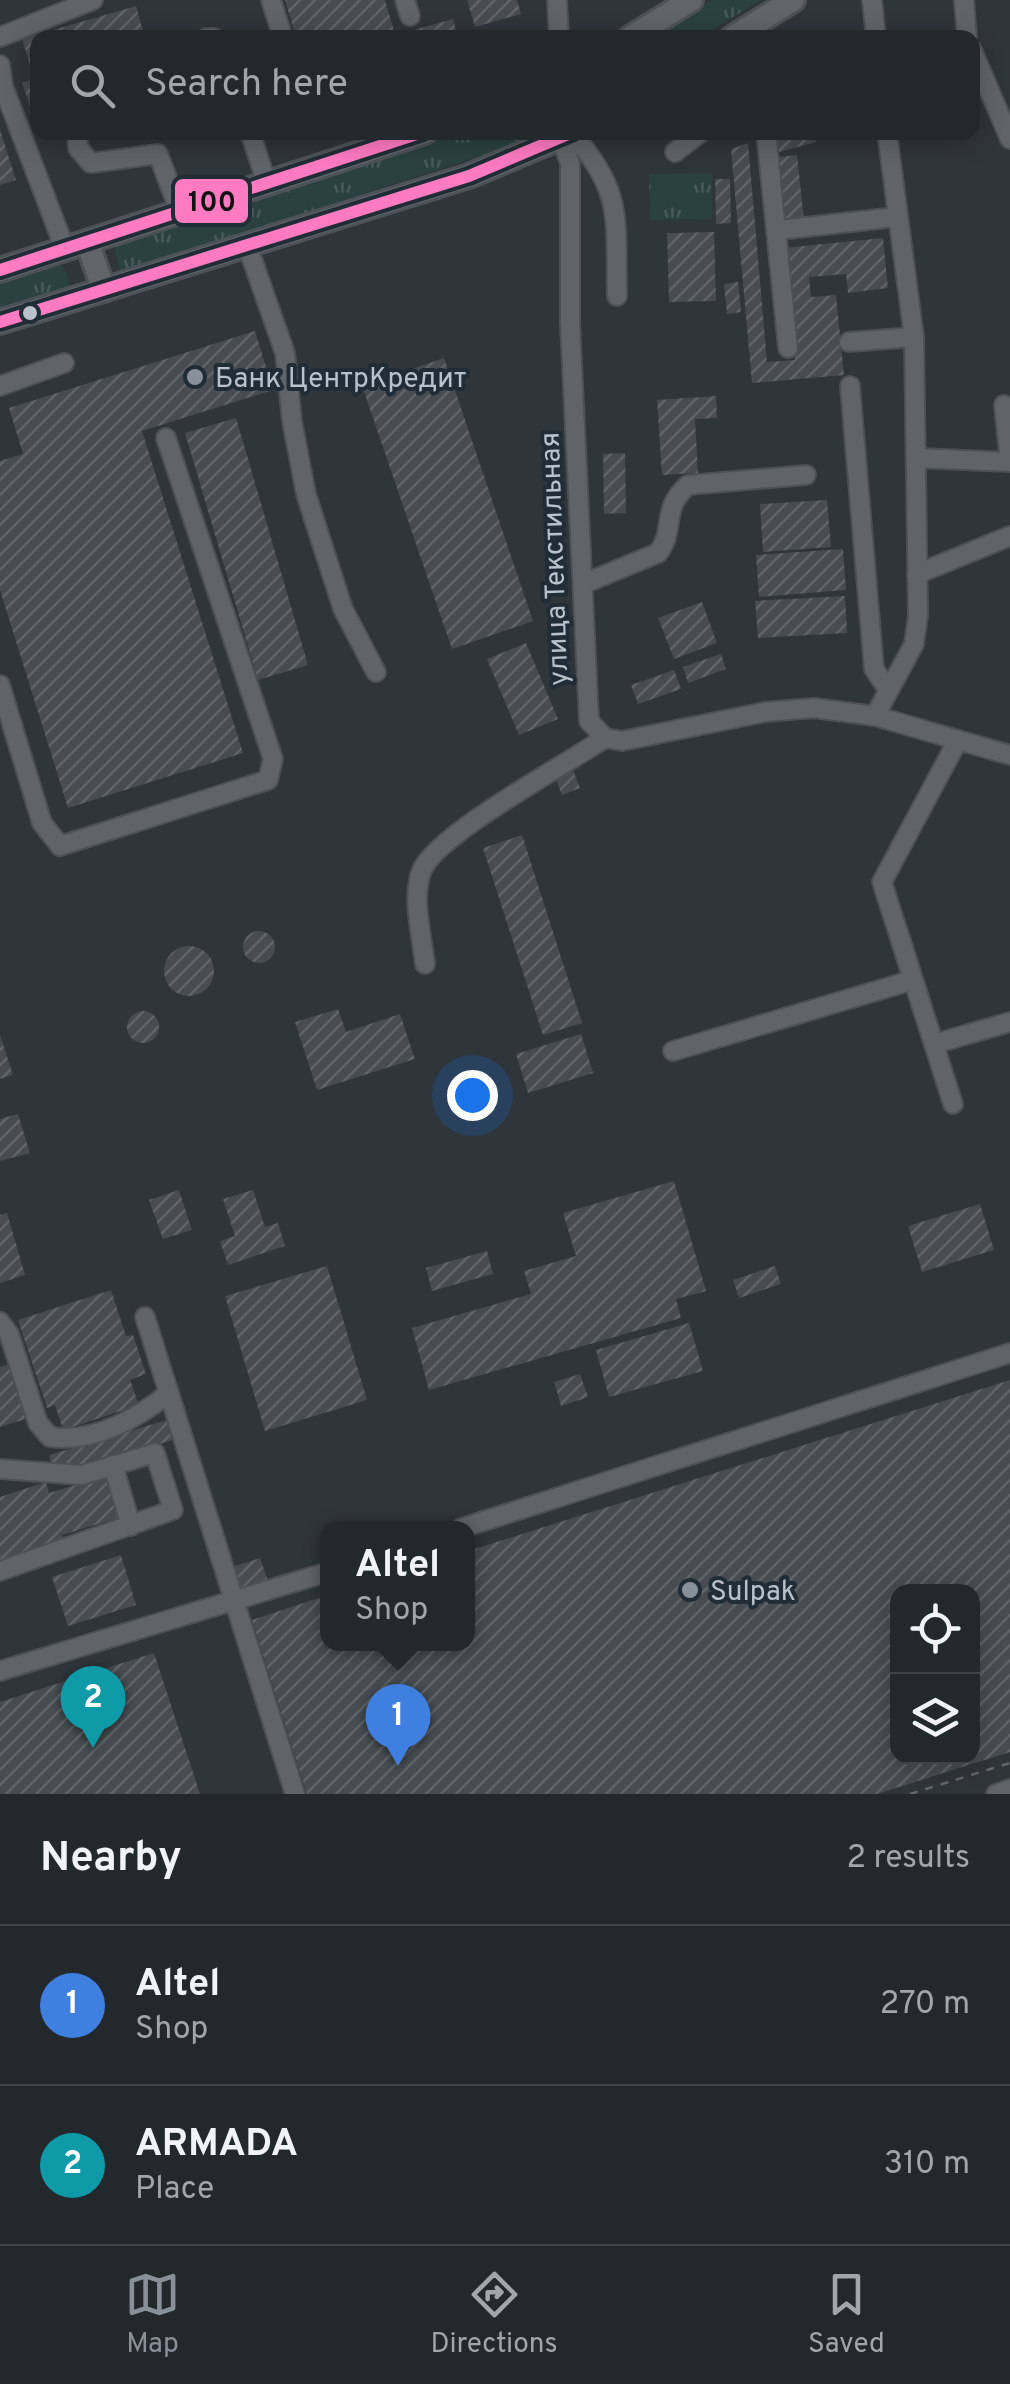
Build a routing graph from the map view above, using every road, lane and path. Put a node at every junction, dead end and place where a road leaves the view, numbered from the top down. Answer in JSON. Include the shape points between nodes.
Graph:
{"nodes":[{"id":1,"x":93,"y":0,"type":"edge"},
{"id":2,"x":271,"y":0,"type":"edge"},
{"id":3,"x":556,"y":0,"type":"edge"},
{"id":4,"x":691,"y":0,"type":"edge"},
{"id":5,"x":793,"y":0,"type":"edge"},
{"id":6,"x":872,"y":0,"type":"edge"},
{"id":7,"x":964,"y":0,"type":"edge"},
{"id":8,"x":280,"y":30,"type":"edge"},
{"id":9,"x":558,"y":30,"type":"edge"},
{"id":10,"x":643,"y":30,"type":"edge"},
{"id":11,"x":757,"y":30,"type":"edge"},
{"id":12,"x":875,"y":30,"type":"edge"},
{"id":13,"x":966,"y":30,"type":"edge"},
{"id":14,"x":0,"y":37,"type":"edge"},
{"id":15,"x":0,"y":64,"type":"edge"},
{"id":16,"x":980,"y":69,"type":"edge"},
{"id":17,"x":2,"y":87,"type":"edge"},
{"id":18,"x":1010,"y":139,"type":"edge"},
{"id":19,"x":78,"y":140,"type":"edge"},
{"id":20,"x":252,"y":140,"type":"edge"},
{"id":21,"x":401,"y":140,"type":"edge"},
{"id":22,"x":557,"y":140,"type":"edge"},
{"id":23,"x":569,"y":140,"type":"edge"},
{"id":24,"x":574,"y":140,"type":"edge"},
{"id":25,"x":691,"y":140,"type":"edge"},
{"id":26,"x":767,"y":140,"type":"edge"},
{"id":27,"x":888,"y":140,"type":"edge"},
{"id":28,"x":675,"y":152,"type":"dead end"},
{"id":29,"x":266,"y":184,"type":"junction"},
{"id":30,"x":180,"y":212,"type":"junction"},
{"id":31,"x":896,"y":217,"type":"junction"},
{"id":32,"x":779,"y":230,"type":"junction"},
{"id":33,"x":76,"y":245,"type":"junction"},
{"id":34,"x":247,"y":245,"type":"junction"},
{"id":35,"x":0,"y":270,"type":"edge"},
{"id":36,"x":104,"y":290,"type":"junction"},
{"id":37,"x":618,"y":296,"type":"dead end"},
{"id":38,"x":0,"y":322,"type":"edge"},
{"id":39,"x":914,"y":338,"type":"junction"},
{"id":40,"x":849,"y":342,"type":"dead end"},
{"id":41,"x":788,"y":348,"type":"dead end"},
{"id":42,"x":64,"y":362,"type":"dead end"},
{"id":43,"x":0,"y":386,"type":"edge"},
{"id":44,"x":850,"y":386,"type":"dead end"},
{"id":45,"x":1004,"y":405,"type":"dead end"},
{"id":46,"x":166,"y":438,"type":"dead end"},
{"id":47,"x":918,"y":458,"type":"junction"},
{"id":48,"x":1010,"y":462,"type":"edge"},
{"id":49,"x":806,"y":475,"type":"dead end"},
{"id":50,"x":1010,"y":536,"type":"edge"},
{"id":51,"x":918,"y":574,"type":"junction"},
{"id":52,"x":583,"y":584,"type":"junction"},
{"id":53,"x":376,"y":672,"type":"dead end"},
{"id":54,"x":0,"y":685,"type":"edge"},
{"id":55,"x":887,"y":688,"type":"junction"},
{"id":56,"x":875,"y":716,"type":"junction"},
{"id":57,"x":605,"y":738,"type":"junction"},
{"id":58,"x":958,"y":740,"type":"junction"},
{"id":59,"x":1010,"y":755,"type":"edge"},
{"id":60,"x":425,"y":964,"type":"dead end"},
{"id":61,"x":913,"y":980,"type":"junction"},
{"id":62,"x":1010,"y":1022,"type":"edge"},
{"id":63,"x":934,"y":1044,"type":"junction"},
{"id":64,"x":673,"y":1051,"type":"dead end"},
{"id":65,"x":952,"y":1104,"type":"dead end"},
{"id":66,"x":145,"y":1317,"type":"dead end"},
{"id":67,"x":0,"y":1322,"type":"edge"},
{"id":68,"x":1010,"y":1353,"type":"edge"},
{"id":69,"x":169,"y":1393,"type":"junction"},
{"id":70,"x":113,"y":1465,"type":"junction"},
{"id":71,"x":0,"y":1469,"type":"edge"},
{"id":72,"x":475,"y":1524,"type":"edge"},
{"id":73,"x":131,"y":1526,"type":"junction"},
{"id":74,"x":0,"y":1571,"type":"edge"},
{"id":75,"x":320,"y":1575,"type":"edge"},
{"id":76,"x":235,"y":1602,"type":"junction"},
{"id":77,"x":0,"y":1671,"type":"edge"},
{"id":78,"x":990,"y":1758,"type":"dead end"},
{"id":79,"x":1010,"y":1763,"type":"edge"},
{"id":80,"x":994,"y":1768,"type":"junction"},
{"id":81,"x":1010,"y":1789,"type":"edge"},
{"id":82,"x":295,"y":1794,"type":"edge"},
{"id":83,"x":910,"y":1794,"type":"edge"},
{"id":84,"x":996,"y":1794,"type":"edge"}],
"edges":[{"from":1,"to":14,"type":"street"},
{"from":2,"to":8,"type":"street"},
{"from":3,"to":9,"type":"street"},
{"from":4,"to":10,"type":"main road"},
{"from":5,"to":11,"type":"main road"},
{"from":6,"to":12,"type":"street"},
{"from":7,"to":13,"type":"street"},
{"from":15,"to":17,"type":"street"},
{"from":16,"to":18,"type":"street"},
{"from":17,"to":33,"type":"street"},
{"from":19,"to":30,"type":"street","via":[[91,163],[158,154]]},
{"from":20,"to":29,"type":"street"},
{"from":21,"to":29,"type":"main road"},
{"from":22,"to":34,"type":"main road","via":[[469,176]]},
{"from":23,"to":52,"type":"street","name":"улица Текстильная"},
{"from":24,"to":37,"type":"street","via":[[595,159],[614,195]]},
{"from":25,"to":28,"type":"street"},
{"from":26,"to":32,"type":"street"},
{"from":27,"to":31,"type":"street"},
{"from":29,"to":30,"type":"main road"},
{"from":30,"to":33,"type":"main road"},
{"from":31,"to":32,"type":"street"},
{"from":31,"to":39,"type":"street"},
{"from":32,"to":41,"type":"street"},
{"from":33,"to":35,"type":"main road"},
{"from":33,"to":36,"type":"main road"},
{"from":34,"to":36,"type":"main road"},
{"from":34,"to":53,"type":"street","via":[[285,353],[306,494],[343,609]]},
{"from":36,"to":38,"type":"main road"},
{"from":39,"to":40,"type":"street"},
{"from":39,"to":47,"type":"street"},
{"from":42,"to":43,"type":"street"},
{"from":44,"to":55,"type":"street","via":[[874,668]]},
{"from":45,"to":48,"type":"street"},
{"from":46,"to":54,"type":"street","via":[[273,759],[268,780],[60,846],[42,823]]},
{"from":47,"to":48,"type":"street"},
{"from":47,"to":51,"type":"street"},
{"from":49,"to":52,"type":"street","via":[[688,485],[670,505],[658,553]]},
{"from":50,"to":51,"type":"street"},
{"from":51,"to":55,"type":"street","via":[[914,644]]},
{"from":52,"to":57,"type":"street","name":"улица Текстильная","via":[[585,696],[590,721]]},
{"from":55,"to":56,"type":"street"},
{"from":56,"to":57,"type":"street","via":[[814,708],[622,741]]},
{"from":56,"to":58,"type":"street"},
{"from":57,"to":60,"type":"street","via":[[469,823],[422,868]]},
{"from":58,"to":59,"type":"street"},
{"from":58,"to":61,"type":"street","via":[[882,882]]},
{"from":61,"to":63,"type":"street"},
{"from":61,"to":64,"type":"street"},
{"from":62,"to":63,"type":"street"},
{"from":63,"to":65,"type":"street"},
{"from":66,"to":69,"type":"street"},
{"from":67,"to":69,"type":"street","via":[[38,1423],[50,1436],[72,1440],[136,1419]]},
{"from":68,"to":72,"type":"street"},
{"from":69,"to":76,"type":"street"},
{"from":70,"to":71,"type":"street","via":[[82,1474]]},
{"from":70,"to":73,"type":"street"},
{"from":70,"to":73,"type":"street","via":[[155,1453],[173,1510]]},
{"from":73,"to":74,"type":"street"},
{"from":75,"to":76,"type":"street"},
{"from":76,"to":77,"type":"street"},
{"from":76,"to":82,"type":"street"},
{"from":78,"to":80,"type":"path"},
{"from":79,"to":80,"type":"path"},
{"from":80,"to":83,"type":"path"},
{"from":81,"to":84,"type":"street"}]}
